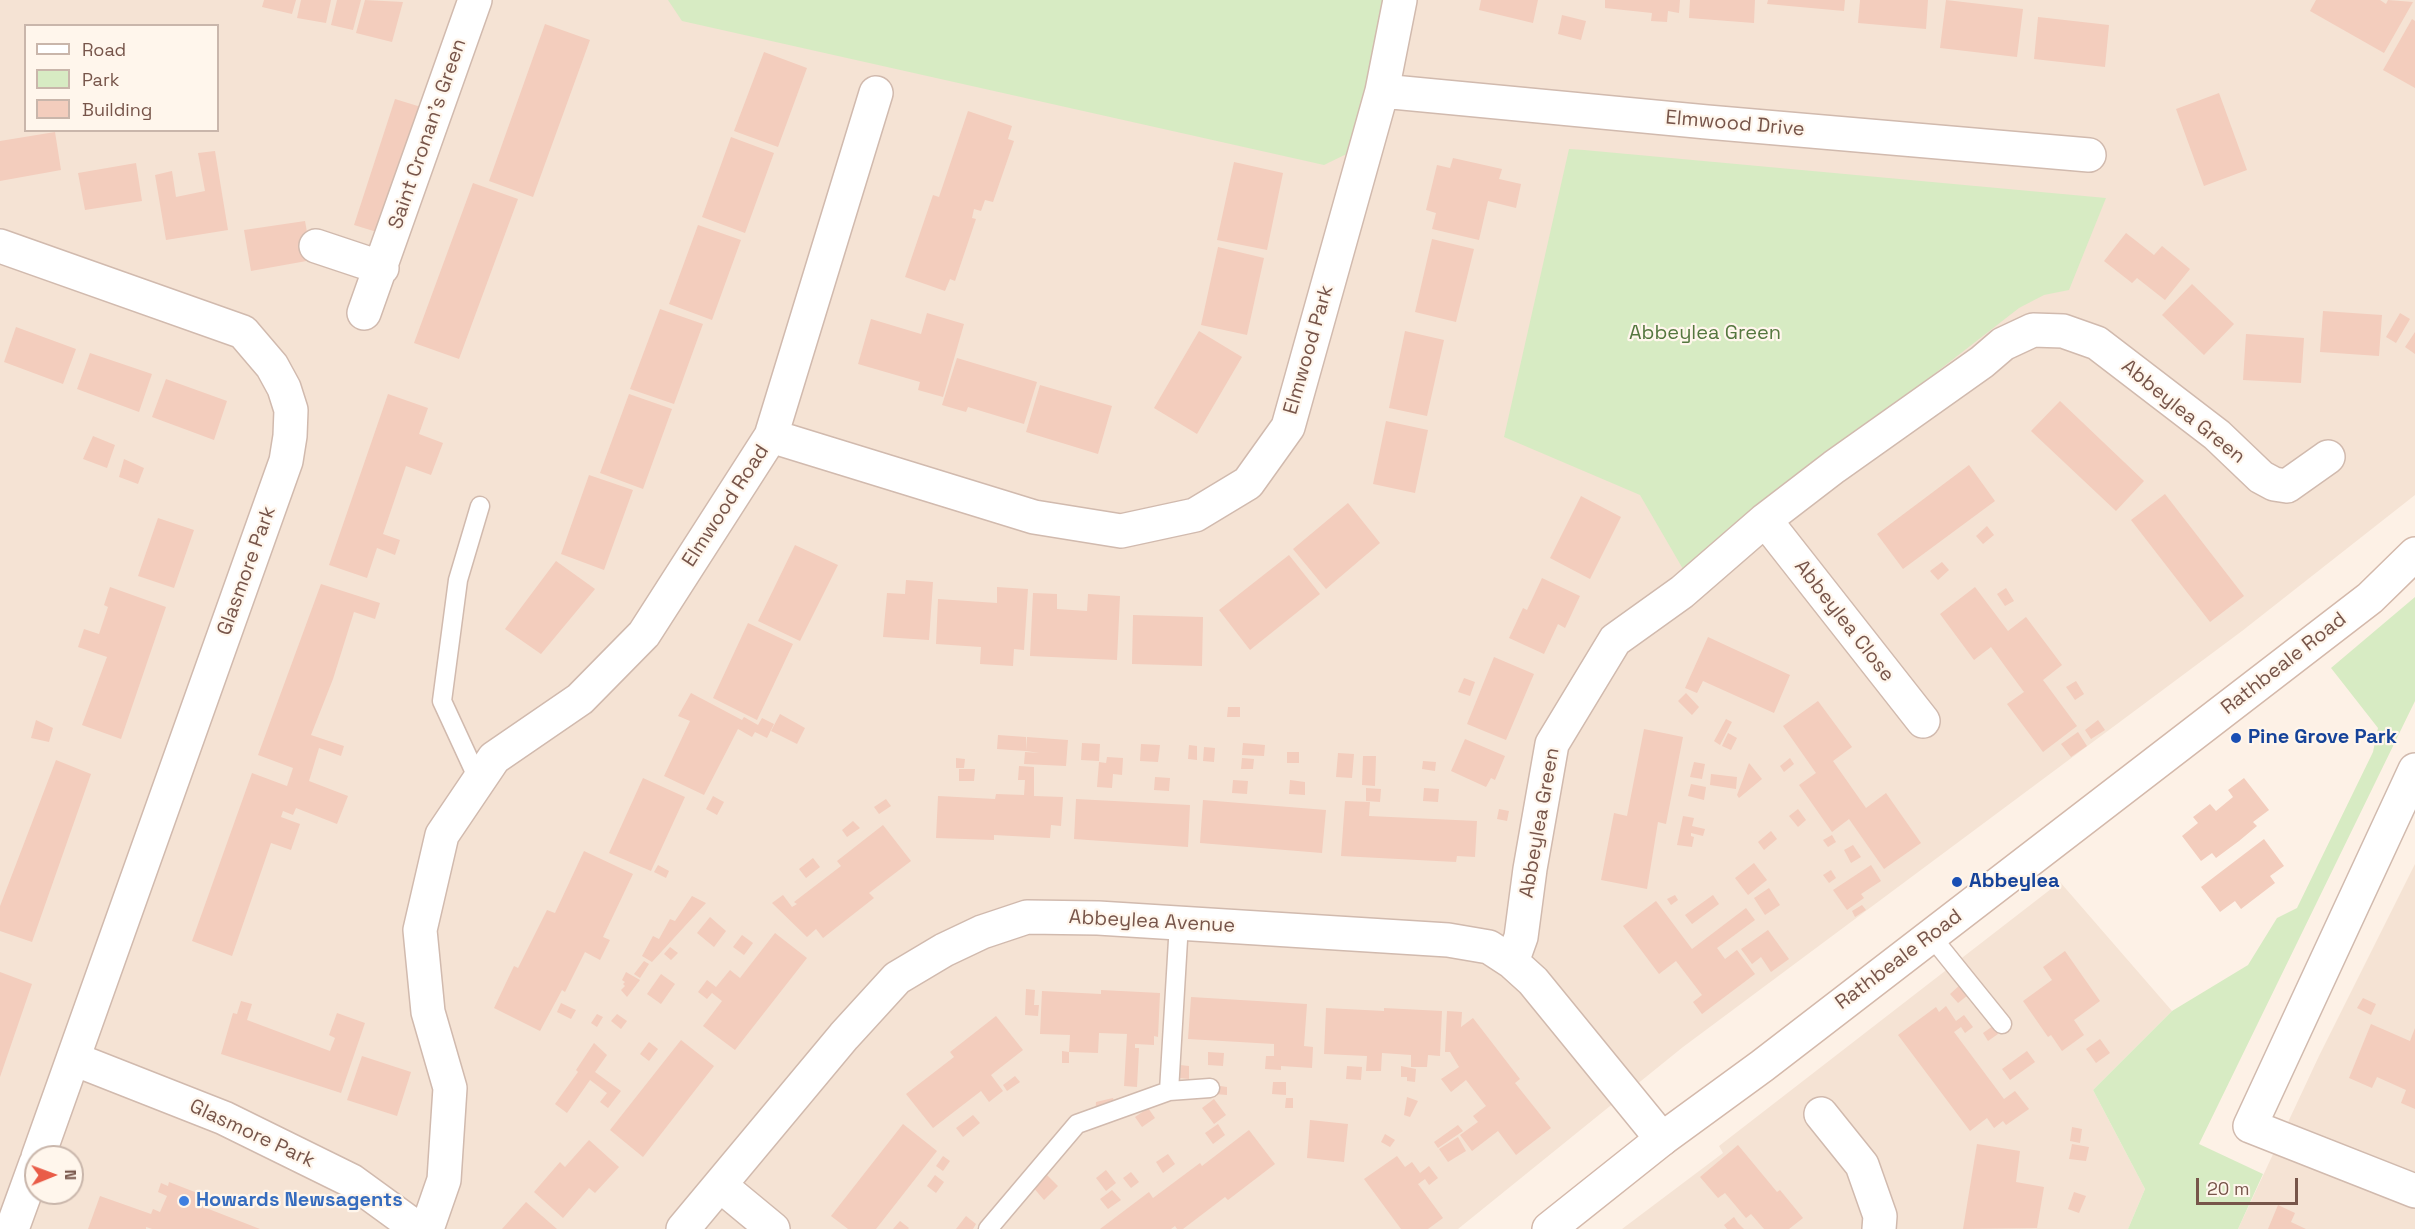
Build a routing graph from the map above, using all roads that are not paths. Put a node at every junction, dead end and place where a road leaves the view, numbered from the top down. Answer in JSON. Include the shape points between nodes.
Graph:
{"nodes":[{"id":1,"x":475,"y":0,"type":"edge"},
{"id":2,"x":1400,"y":0,"type":"edge"},
{"id":3,"x":1382,"y":91,"type":"junction"},
{"id":4,"x":876,"y":93,"type":"dead end"},
{"id":5,"x":2089,"y":154,"type":"dead end"},
{"id":6,"x":0,"y":246,"type":"edge"},
{"id":7,"x":316,"y":246,"type":"dead end"},
{"id":8,"x":382,"y":268,"type":"junction"},
{"id":9,"x":364,"y":313,"type":"dead end"},
{"id":10,"x":771,"y":436,"type":"junction"},
{"id":11,"x":2328,"y":457,"type":"dead end"},
{"id":12,"x":480,"y":506,"type":"dead end"},
{"id":13,"x":1765,"y":520,"type":"junction"},
{"id":14,"x":2415,"y":554,"type":"edge"},
{"id":15,"x":1923,"y":721,"type":"dead end"},
{"id":16,"x":2415,"y":770,"type":"edge"},
{"id":17,"x":478,"y":779,"type":"junction"},
{"id":18,"x":1179,"y":923,"type":"junction"},
{"id":19,"x":1931,"y":936,"type":"junction"},
{"id":20,"x":1512,"y":962,"type":"junction"},
{"id":21,"x":2002,"y":1024,"type":"dead end"},
{"id":22,"x":75,"y":1059,"type":"junction"},
{"id":23,"x":1210,"y":1088,"type":"dead end"},
{"id":24,"x":1169,"y":1091,"type":"junction"},
{"id":25,"x":1821,"y":1114,"type":"dead end"},
{"id":26,"x":1662,"y":1139,"type":"junction"},
{"id":27,"x":43,"y":1145,"type":"edge"},
{"id":28,"x":721,"y":1186,"type":"junction"},
{"id":29,"x":2415,"y":1191,"type":"edge"},
{"id":30,"x":24,"y":1196,"type":"edge"},
{"id":31,"x":12,"y":1229,"type":"edge"},
{"id":32,"x":418,"y":1229,"type":"edge"},
{"id":33,"x":427,"y":1229,"type":"edge"},
{"id":34,"x":683,"y":1229,"type":"edge"},
{"id":35,"x":773,"y":1229,"type":"edge"},
{"id":36,"x":988,"y":1229,"type":"edge"},
{"id":37,"x":1549,"y":1229,"type":"edge"},
{"id":38,"x":1879,"y":1229,"type":"edge"}],
"edges":[{"from":1,"to":8,"type":"street","name":"Saint Cronan's Green"},
{"from":2,"to":3,"type":"street","name":"Elmwood Park"},
{"from":3,"to":5,"type":"street","name":"Elmwood Drive"},
{"from":3,"to":10,"type":"street","name":"Elmwood Park","via":[[1288,427],[1248,483],[1195,515],[1121,531],[1034,517]]},
{"from":4,"to":10,"type":"street","name":"Elmwood Road"},
{"from":6,"to":22,"type":"street","name":"Glasmore Park","via":[[243,332],[272,366],[291,410],[286,461]]},
{"from":7,"to":8,"type":"street"},
{"from":8,"to":9,"type":"street","name":"Saint Cronan's Green"},
{"from":10,"to":17,"type":"street","name":"Elmwood Road","via":[[644,634],[580,699],[494,758]]},
{"from":11,"to":13,"type":"street","name":"Abbeylea Green","via":[[2287,486],[2274,484],[2097,343],[2063,331],[2032,330],[2003,344]]},
{"from":12,"to":17,"type":"lane","via":[[458,580],[442,701]]},
{"from":13,"to":15,"type":"street","name":"Abbeylea Close"},
{"from":13,"to":20,"type":"street","name":"Abbeylea Green","via":[[1682,592],[1615,640],[1552,744],[1521,937]]},
{"from":14,"to":19,"type":"street","name":"Rathbeale Road","via":[[2370,598]]},
{"from":16,"to":29,"type":"street","via":[[2250,1126]]},
{"from":17,"to":33,"type":"street","name":"Elmwood Road","via":[[442,835],[420,930],[428,1012],[450,1088],[444,1180]]},
{"from":18,"to":20,"type":"street","name":"Abbeylea Avenue","via":[[1448,940],[1489,947]]},
{"from":18,"to":24,"type":"lane"},
{"from":18,"to":28,"type":"street","name":"Abbeylea Avenue","via":[[1027,917],[944,950],[897,978],[843,1036]]},
{"from":19,"to":21,"type":"lane"},
{"from":19,"to":26,"type":"street","name":"Rathbeale Road"},
{"from":20,"to":26,"type":"street","name":"Abbeylea Avenue","via":[[1533,981]]},
{"from":22,"to":27,"type":"street","name":"Glasmore Park"},
{"from":22,"to":32,"type":"street","name":"Glasmore Park","via":[[224,1118],[352,1181]]},
{"from":23,"to":24,"type":"lane"},
{"from":24,"to":36,"type":"lane","via":[[1077,1124]]},
{"from":25,"to":38,"type":"street","via":[[1862,1165],[1880,1216]]},
{"from":26,"to":37,"type":"street","name":"Rathbeale Road"},
{"from":28,"to":34,"type":"street","name":"Abbeylea Avenue"},
{"from":28,"to":35,"type":"street"},
{"from":30,"to":31,"type":"street"}]}
